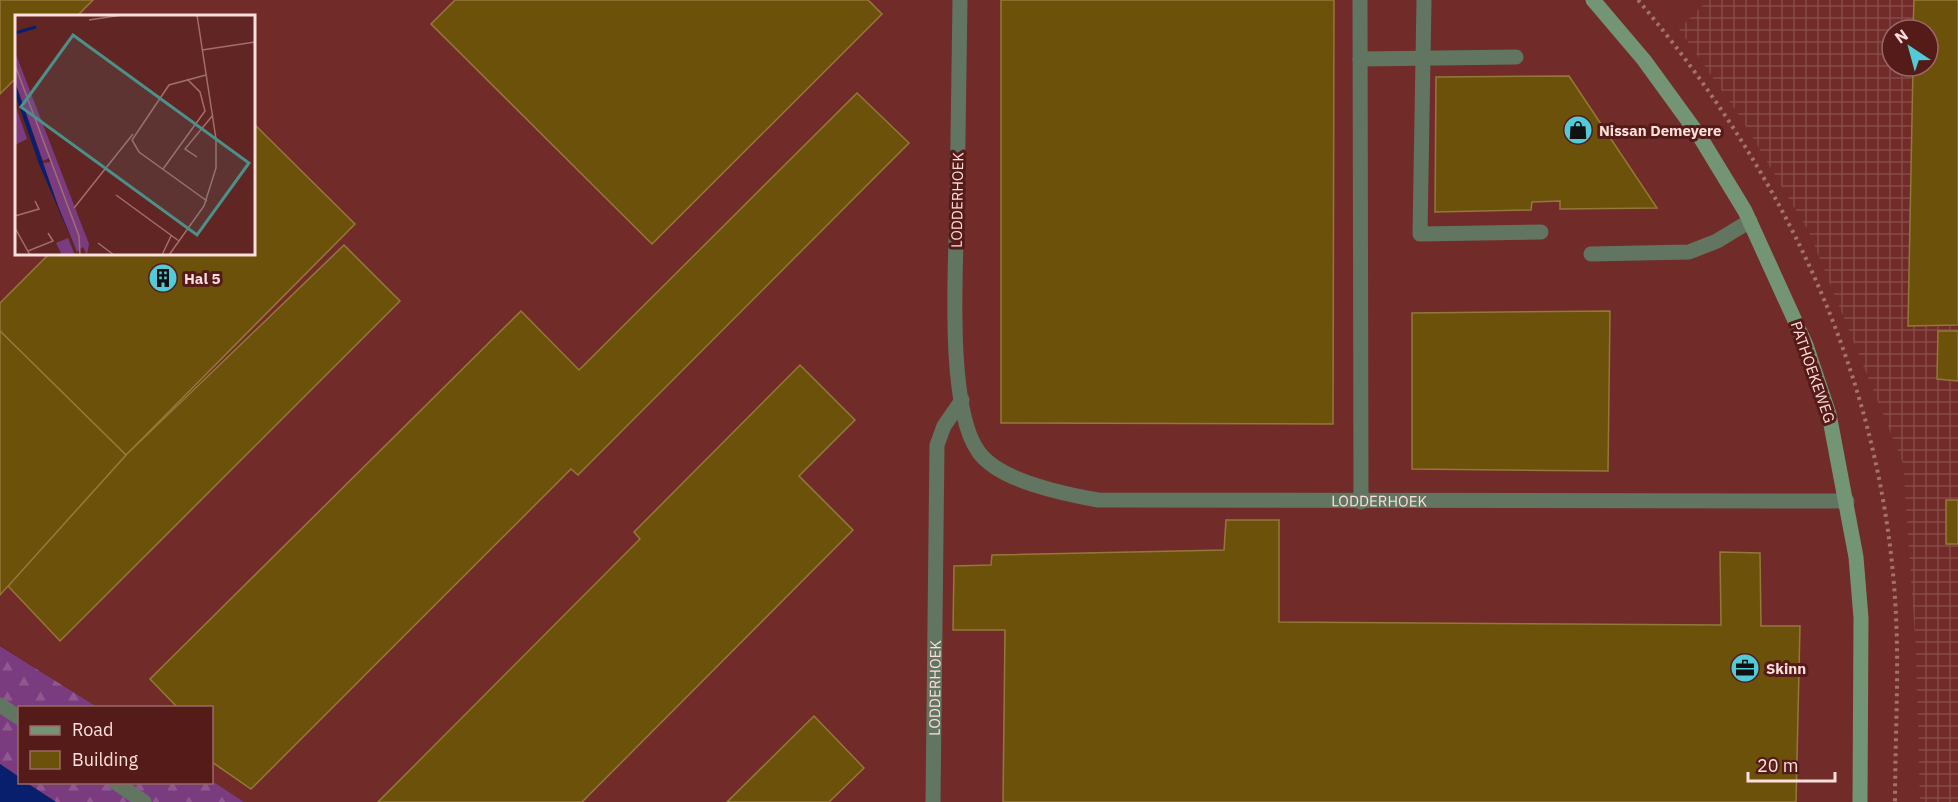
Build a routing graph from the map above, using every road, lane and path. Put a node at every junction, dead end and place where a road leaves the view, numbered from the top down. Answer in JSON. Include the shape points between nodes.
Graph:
{"nodes":[{"id":1,"x":960,"y":0,"type":"edge"},
{"id":2,"x":1360,"y":0,"type":"edge"},
{"id":3,"x":1424,"y":0,"type":"edge"},
{"id":4,"x":1593,"y":0,"type":"edge"},
{"id":5,"x":1516,"y":57,"type":"dead end"},
{"id":6,"x":1423,"y":58,"type":"junction"},
{"id":7,"x":1360,"y":59,"type":"junction"},
{"id":8,"x":1750,"y":221,"type":"junction"},
{"id":9,"x":1541,"y":232,"type":"dead end"},
{"id":10,"x":1591,"y":255,"type":"dead end"},
{"id":11,"x":962,"y":400,"type":"junction"},
{"id":12,"x":1847,"y":501,"type":"junction"},
{"id":13,"x":1361,"y":502,"type":"junction"},
{"id":14,"x":0,"y":705,"type":"edge"},
{"id":15,"x":18,"y":717,"type":"edge"},
{"id":16,"x":117,"y":784,"type":"edge"},
{"id":17,"x":144,"y":802,"type":"edge"},
{"id":18,"x":933,"y":802,"type":"edge"},
{"id":19,"x":1860,"y":802,"type":"edge"}],
"edges":[{"from":1,"to":11,"type":"street","name":"LODDERHOEK","via":[[955,337]]},
{"from":2,"to":7,"type":"street"},
{"from":3,"to":6,"type":"street"},
{"from":4,"to":8,"type":"main road","name":"PATHOEKEWEG","via":[[1644,60],[1700,138]]},
{"from":5,"to":6,"type":"street"},
{"from":6,"to":7,"type":"street"},
{"from":6,"to":9,"type":"street","via":[[1420,234]]},
{"from":7,"to":13,"type":"street"},
{"from":8,"to":10,"type":"street","via":[[1718,241],[1689,252]]},
{"from":8,"to":12,"type":"main road","name":"PATHOEKEWEG","via":[[1806,345],[1829,414]]},
{"from":11,"to":13,"type":"street","name":"LODDERHOEK","via":[[971,440],[979,454],[1006,472],[1067,495],[1098,500]]},
{"from":11,"to":18,"type":"street","name":"LODDERHOEK","via":[[944,426],[937,445]]},
{"from":12,"to":13,"type":"street","name":"LODDERHOEK"},
{"from":12,"to":19,"type":"main road","name":"PATHOEKEWEG","via":[[1861,618]]},
{"from":14,"to":15,"type":"street"},
{"from":16,"to":17,"type":"street"}]}
